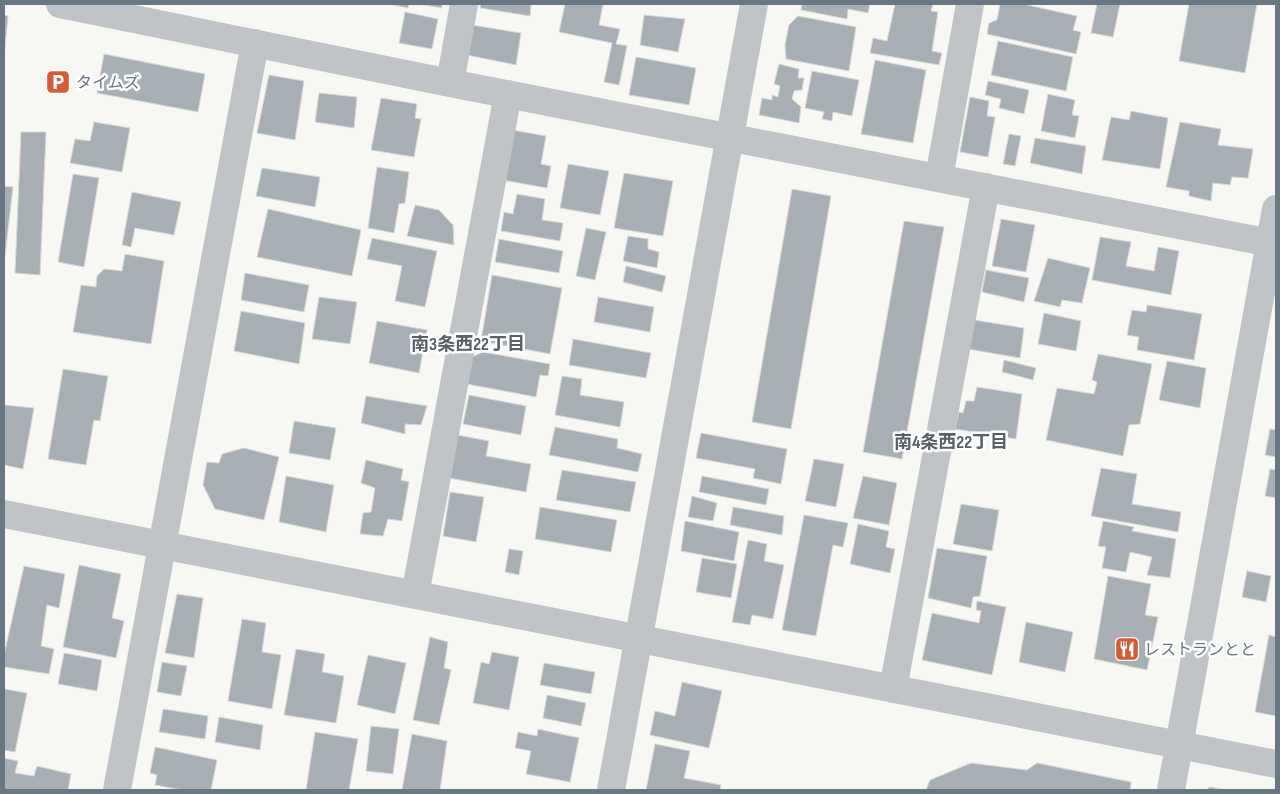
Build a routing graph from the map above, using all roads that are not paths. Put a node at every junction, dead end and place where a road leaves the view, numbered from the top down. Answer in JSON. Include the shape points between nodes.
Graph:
{"nodes":[{"id":1,"x":60,"y":4,"type":"edge"},
{"id":2,"x":464,"y":4,"type":"edge"},
{"id":3,"x":754,"y":4,"type":"edge"},
{"id":4,"x":970,"y":4,"type":"edge"},
{"id":5,"x":255,"y":43,"type":"junction"},
{"id":6,"x":450,"y":83,"type":"junction"},
{"id":7,"x":508,"y":94,"type":"junction"},
{"id":8,"x":730,"y":137,"type":"junction"},
{"id":9,"x":939,"y":178,"type":"junction"},
{"id":10,"x":986,"y":187,"type":"junction"},
{"id":11,"x":1276,"y":210,"type":"edge"},
{"id":12,"x":1273,"y":243,"type":"edge"},
{"id":13,"x":4,"y":514,"type":"edge"},
{"id":14,"x":163,"y":546,"type":"junction"},
{"id":15,"x":415,"y":595,"type":"junction"},
{"id":16,"x":639,"y":639,"type":"junction"},
{"id":17,"x":893,"y":689,"type":"junction"},
{"id":18,"x":1179,"y":745,"type":"junction"},
{"id":19,"x":1276,"y":764,"type":"edge"},
{"id":20,"x":117,"y":790,"type":"edge"},
{"id":21,"x":611,"y":790,"type":"edge"},
{"id":22,"x":1171,"y":790,"type":"edge"}],
"edges":[{"from":1,"to":5,"type":"street"},
{"from":2,"to":6,"type":"street"},
{"from":3,"to":8,"type":"street"},
{"from":4,"to":9,"type":"street"},
{"from":5,"to":6,"type":"street"},
{"from":5,"to":14,"type":"street"},
{"from":6,"to":7,"type":"street"},
{"from":7,"to":8,"type":"street"},
{"from":7,"to":15,"type":"street"},
{"from":8,"to":9,"type":"street"},
{"from":8,"to":16,"type":"street"},
{"from":9,"to":10,"type":"street"},
{"from":10,"to":12,"type":"street"},
{"from":10,"to":17,"type":"street"},
{"from":11,"to":12,"type":"street"},
{"from":12,"to":18,"type":"street"},
{"from":13,"to":14,"type":"street"},
{"from":14,"to":15,"type":"street"},
{"from":14,"to":20,"type":"street"},
{"from":15,"to":16,"type":"street"},
{"from":16,"to":17,"type":"street"},
{"from":16,"to":21,"type":"street"},
{"from":17,"to":18,"type":"street"},
{"from":18,"to":19,"type":"street"},
{"from":18,"to":22,"type":"street"}]}
